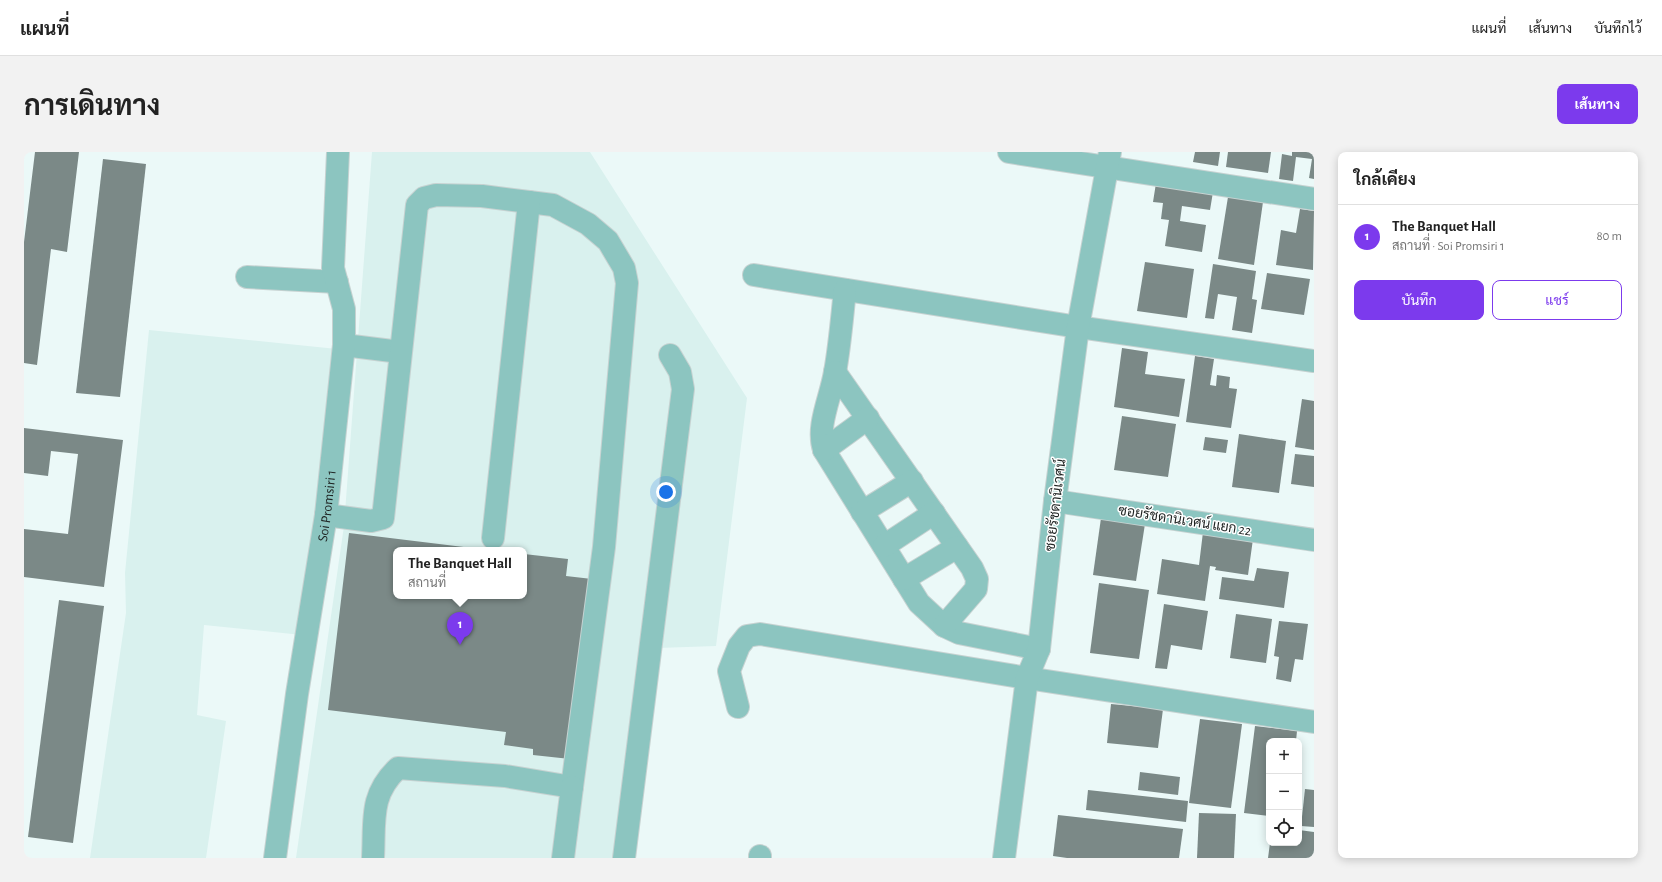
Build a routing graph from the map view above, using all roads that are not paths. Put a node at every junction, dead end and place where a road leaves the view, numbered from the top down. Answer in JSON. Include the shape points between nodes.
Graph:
{"nodes":[{"id":1,"x":338,"y":152,"type":"edge"},
{"id":2,"x":1009,"y":152,"type":"edge"},
{"id":3,"x":1109,"y":160,"type":"edge"},
{"id":4,"x":1314,"y":199,"type":"edge"},
{"id":5,"x":529,"y":202,"type":"junction"},
{"id":6,"x":754,"y":275,"type":"dead end"},
{"id":7,"x":246,"y":277,"type":"dead end"},
{"id":8,"x":337,"y":282,"type":"junction"},
{"id":9,"x":845,"y":290,"type":"junction"},
{"id":10,"x":1078,"y":327,"type":"junction"},
{"id":11,"x":344,"y":345,"type":"junction"},
{"id":12,"x":400,"y":352,"type":"junction"},
{"id":13,"x":670,"y":355,"type":"dead end"},
{"id":14,"x":1314,"y":361,"type":"edge"},
{"id":15,"x":836,"y":372,"type":"junction"},
{"id":16,"x":868,"y":418,"type":"junction"},
{"id":17,"x":824,"y":450,"type":"junction"},
{"id":18,"x":912,"y":481,"type":"junction"},
{"id":19,"x":1055,"y":501,"type":"junction"},
{"id":20,"x":862,"y":512,"type":"junction"},
{"id":21,"x":934,"y":513,"type":"junction"},
{"id":22,"x":326,"y":515,"type":"junction"},
{"id":23,"x":493,"y":538,"type":"dead end"},
{"id":24,"x":1314,"y":540,"type":"edge"},
{"id":25,"x":884,"y":546,"type":"junction"},
{"id":26,"x":957,"y":547,"type":"junction"},
{"id":27,"x":904,"y":579,"type":"junction"},
{"id":28,"x":944,"y":626,"type":"junction"},
{"id":29,"x":1039,"y":649,"type":"junction"},
{"id":30,"x":1027,"y":678,"type":"junction"},
{"id":31,"x":738,"y":707,"type":"dead end"},
{"id":32,"x":1314,"y":722,"type":"edge"},
{"id":33,"x":572,"y":787,"type":"junction"},
{"id":34,"x":275,"y":858,"type":"edge"},
{"id":35,"x":373,"y":858,"type":"edge"},
{"id":36,"x":563,"y":858,"type":"edge"},
{"id":37,"x":624,"y":858,"type":"edge"},
{"id":38,"x":1004,"y":858,"type":"edge"}],
"edges":[{"from":1,"to":8,"type":"street","name":"Soi Promsiri 1","via":[[333,268]]},
{"from":2,"to":3,"type":"street"},
{"from":3,"to":4,"type":"street"},
{"from":3,"to":10,"type":"street","name":"ซอยรัชดานิเวศน์"},
{"from":5,"to":12,"type":"street","via":[[482,196],[436,195],[424,198],[416,206]]},
{"from":5,"to":23,"type":"street"},
{"from":5,"to":33,"type":"street","via":[[553,206],[588,224],[608,241],[624,268],[627,283],[604,547]]},
{"from":6,"to":9,"type":"street"},
{"from":7,"to":8,"type":"street"},
{"from":8,"to":11,"type":"street","name":"Soi Promsiri 1","via":[[344,309]]},
{"from":9,"to":10,"type":"street"},
{"from":9,"to":15,"type":"street"},
{"from":10,"to":14,"type":"street"},
{"from":10,"to":19,"type":"street","name":"ซอยรัชดานิเวศน์"},
{"from":11,"to":12,"type":"street"},
{"from":11,"to":22,"type":"street","name":"Soi Promsiri 1"},
{"from":12,"to":22,"type":"street","via":[[383,518],[372,521]]},
{"from":13,"to":37,"type":"street","via":[[680,372],[683,389]]},
{"from":15,"to":16,"type":"street"},
{"from":15,"to":17,"type":"street","via":[[820,440]]},
{"from":16,"to":17,"type":"street"},
{"from":16,"to":18,"type":"street"},
{"from":17,"to":20,"type":"street"},
{"from":18,"to":20,"type":"street"},
{"from":18,"to":21,"type":"street"},
{"from":19,"to":24,"type":"street","name":"ซอยรัชดานิเวศน์ แยก 22"},
{"from":19,"to":29,"type":"street","name":"ซอยรัชดานิเวศน์"},
{"from":20,"to":25,"type":"street"},
{"from":21,"to":25,"type":"street"},
{"from":21,"to":26,"type":"street"},
{"from":22,"to":34,"type":"street","name":"Soi Promsiri 1","via":[[297,694]]},
{"from":25,"to":27,"type":"street"},
{"from":26,"to":27,"type":"street"},
{"from":26,"to":28,"type":"street","via":[[977,579],[976,589]]},
{"from":27,"to":28,"type":"street","via":[[919,603]]},
{"from":28,"to":29,"type":"street","via":[[959,633]]},
{"from":29,"to":30,"type":"street","name":"ซอยรัชดานิเวศน์"},
{"from":30,"to":31,"type":"street","via":[[760,634],[747,636],[739,646],[729,671]]},
{"from":30,"to":32,"type":"street"},
{"from":30,"to":38,"type":"street","name":"ซอยรัชดานิเวศน์"},
{"from":33,"to":35,"type":"street","via":[[504,776],[398,768],[381,788],[376,800]]},
{"from":33,"to":36,"type":"street"}]}
